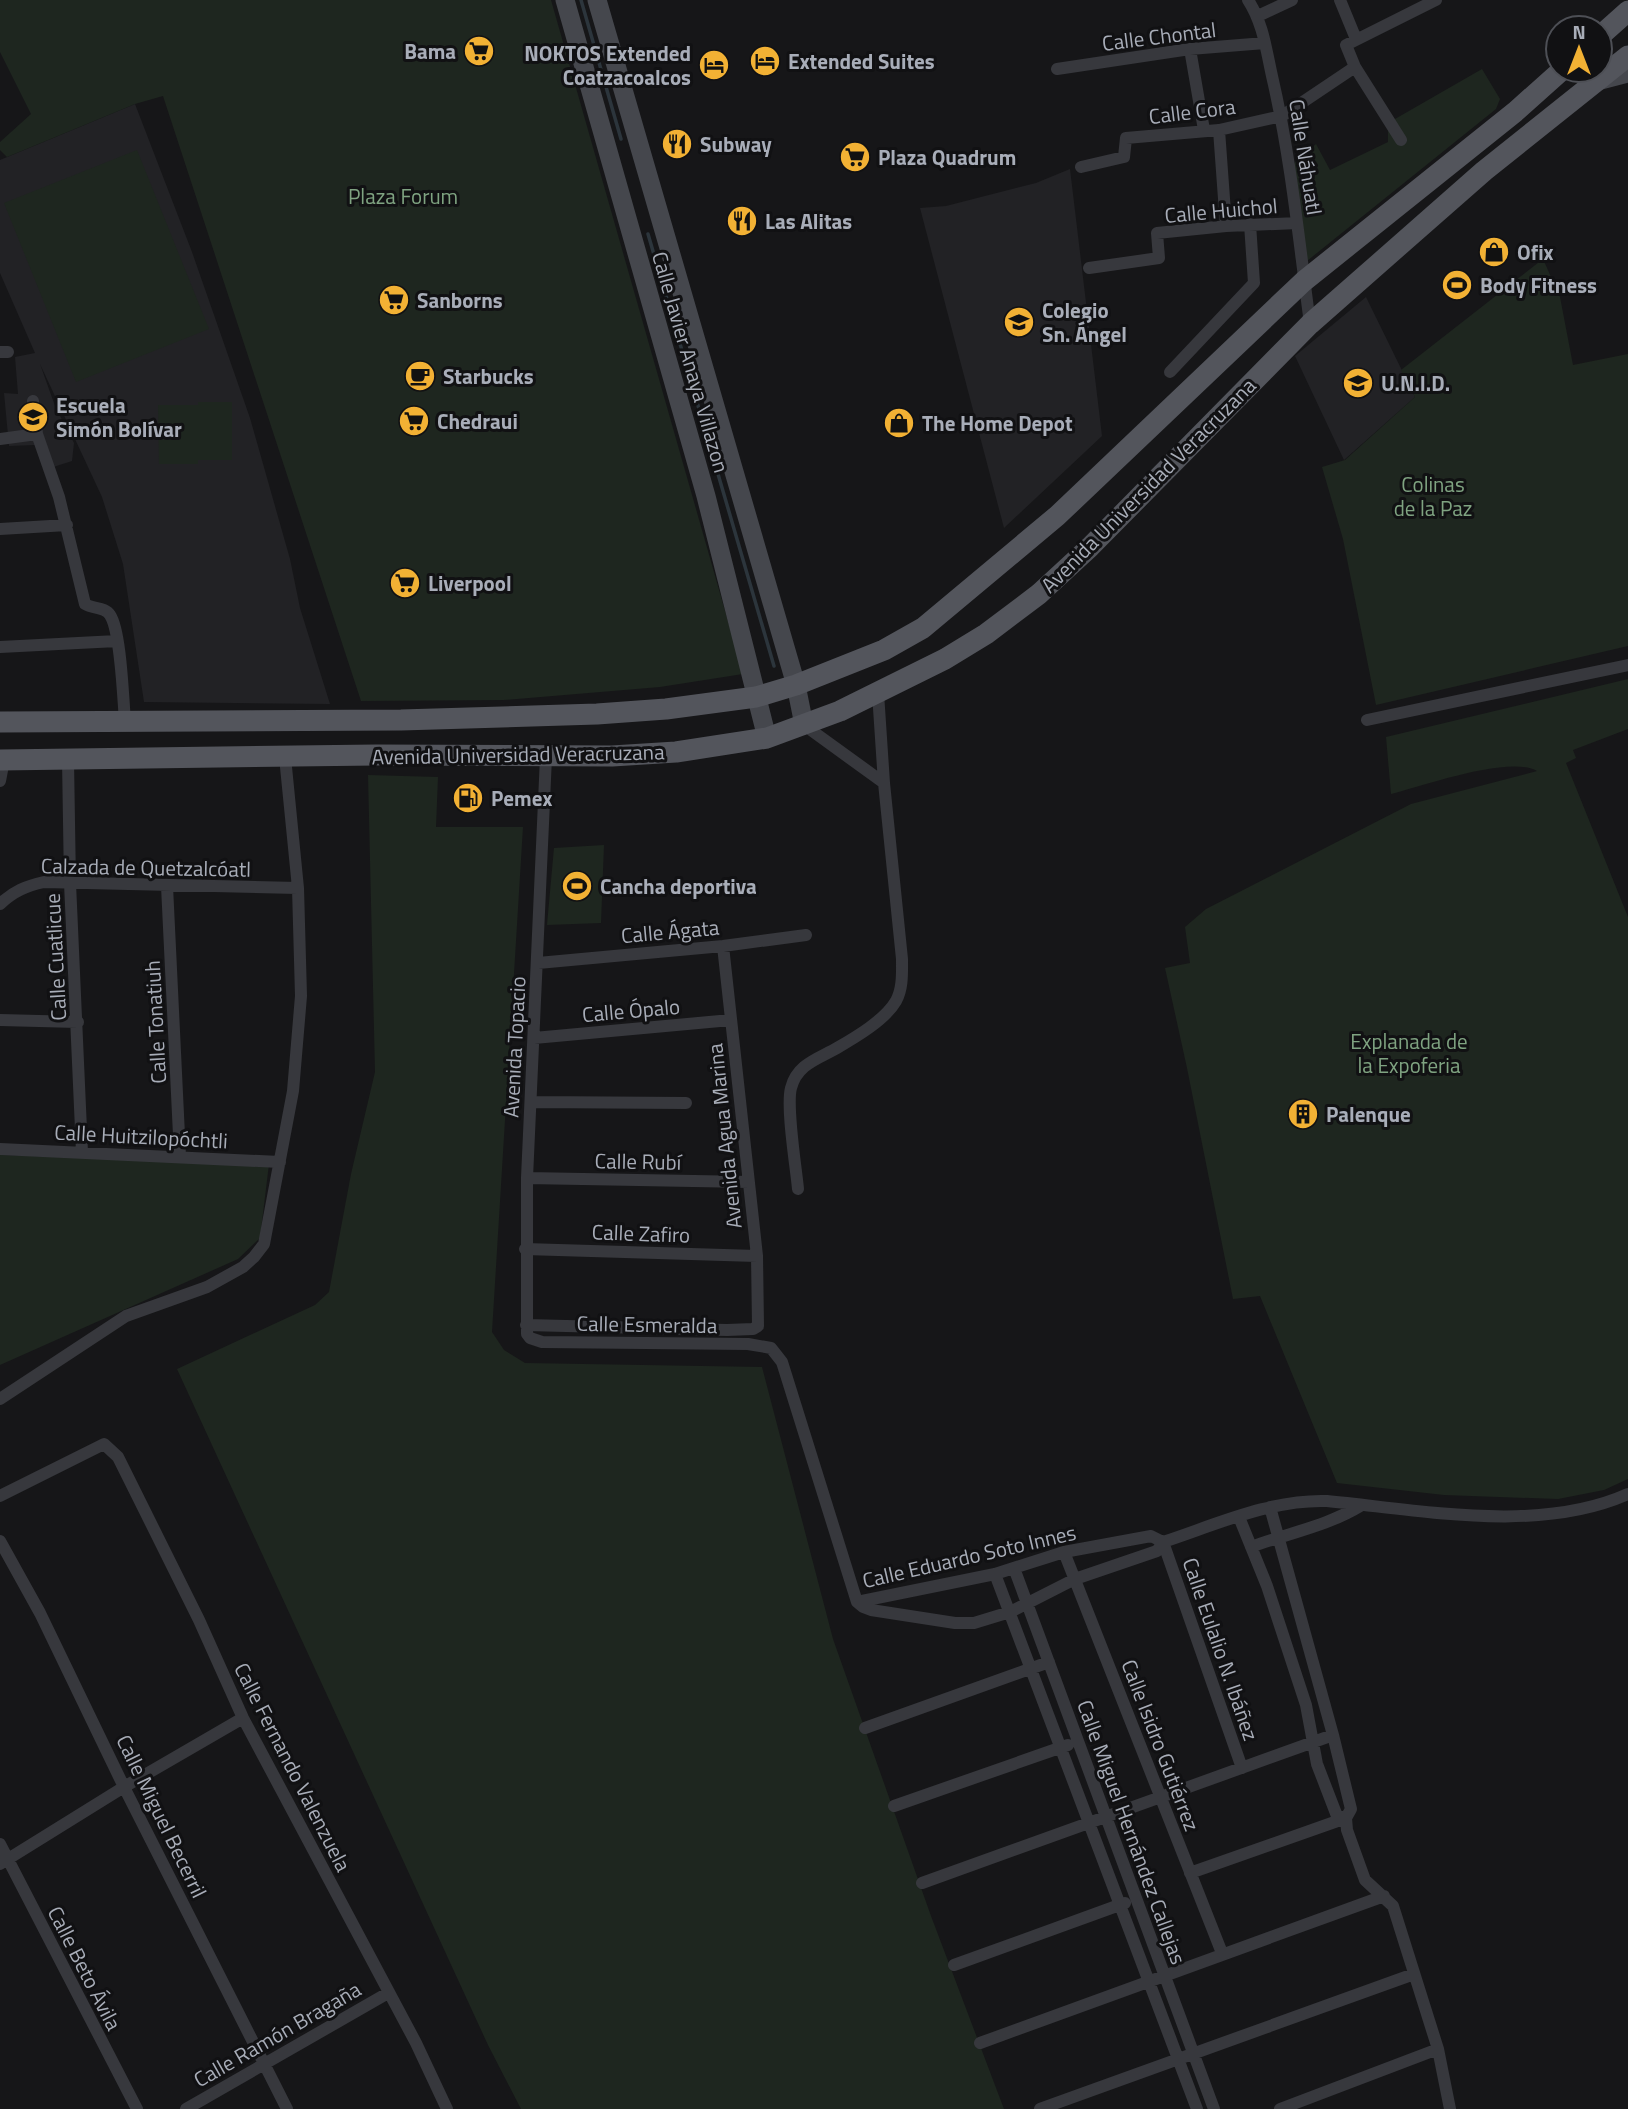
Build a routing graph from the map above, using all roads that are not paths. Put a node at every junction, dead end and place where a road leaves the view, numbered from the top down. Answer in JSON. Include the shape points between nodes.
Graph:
{"nodes":[{"id":1,"x":565,"y":0,"type":"edge"},
{"id":2,"x":597,"y":0,"type":"edge"},
{"id":3,"x":1248,"y":0,"type":"edge"},
{"id":4,"x":1292,"y":0,"type":"edge"},
{"id":5,"x":1340,"y":0,"type":"edge"},
{"id":6,"x":1436,"y":0,"type":"edge"},
{"id":7,"x":1628,"y":12,"type":"edge"},
{"id":8,"x":1258,"y":16,"type":"junction"},
{"id":9,"x":1614,"y":24,"type":"edge"},
{"id":10,"x":1356,"y":39,"type":"junction"},
{"id":11,"x":1265,"y":43,"type":"junction"},
{"id":12,"x":1190,"y":49,"type":"junction"},
{"id":13,"x":1355,"y":67,"type":"junction"},
{"id":14,"x":1058,"y":69,"type":"dead end"},
{"id":15,"x":1545,"y":84,"type":"edge"},
{"id":16,"x":1591,"y":84,"type":"edge"},
{"id":17,"x":1282,"y":116,"type":"junction"},
{"id":18,"x":1204,"y":130,"type":"junction"},
{"id":19,"x":1219,"y":130,"type":"junction"},
{"id":20,"x":1401,"y":140,"type":"dead end"},
{"id":21,"x":1479,"y":140,"type":"junction"},
{"id":22,"x":639,"y":146,"type":"junction"},
{"id":23,"x":609,"y":155,"type":"junction"},
{"id":24,"x":1081,"y":167,"type":"dead end"},
{"id":25,"x":1450,"y":201,"type":"junction"},
{"id":26,"x":658,"y":211,"type":"junction"},
{"id":27,"x":628,"y":222,"type":"junction"},
{"id":28,"x":1297,"y":223,"type":"junction"},
{"id":29,"x":1250,"y":224,"type":"junction"},
{"id":30,"x":1226,"y":226,"type":"junction"},
{"id":31,"x":1089,"y":268,"type":"dead end"},
{"id":32,"x":1304,"y":281,"type":"junction"},
{"id":33,"x":1310,"y":324,"type":"junction"},
{"id":34,"x":1170,"y":372,"type":"dead end"},
{"id":35,"x":33,"y":401,"type":"dead end"},
{"id":36,"x":37,"y":431,"type":"junction"},
{"id":37,"x":0,"y":439,"type":"edge"},
{"id":38,"x":67,"y":525,"type":"junction"},
{"id":39,"x":0,"y":529,"type":"edge"},
{"id":40,"x":117,"y":641,"type":"junction"},
{"id":41,"x":0,"y":647,"type":"edge"},
{"id":42,"x":1628,"y":665,"type":"edge"},
{"id":43,"x":796,"y":685,"type":"junction"},
{"id":44,"x":878,"y":693,"type":"junction"},
{"id":45,"x":756,"y":697,"type":"junction"},
{"id":46,"x":1367,"y":720,"type":"dead end"},
{"id":47,"x":125,"y":721,"type":"junction"},
{"id":48,"x":0,"y":723,"type":"edge"},
{"id":49,"x":804,"y":726,"type":"junction"},
{"id":50,"x":0,"y":736,"type":"edge"},
{"id":51,"x":767,"y":738,"type":"junction"},
{"id":52,"x":285,"y":757,"type":"junction"},
{"id":53,"x":546,"y":757,"type":"junction"},
{"id":54,"x":68,"y":760,"type":"junction"},
{"id":55,"x":1,"y":764,"type":"edge"},
{"id":56,"x":884,"y":783,"type":"junction"},
{"id":57,"x":70,"y":883,"type":"junction"},
{"id":58,"x":167,"y":886,"type":"junction"},
{"id":59,"x":298,"y":888,"type":"junction"},
{"id":60,"x":0,"y":904,"type":"edge"},
{"id":61,"x":806,"y":935,"type":"dead end"},
{"id":62,"x":723,"y":946,"type":"junction"},
{"id":63,"x":538,"y":963,"type":"junction"},
{"id":64,"x":0,"y":1020,"type":"edge"},
{"id":65,"x":731,"y":1020,"type":"junction"},
{"id":66,"x":78,"y":1022,"type":"junction"},
{"id":67,"x":534,"y":1038,"type":"junction"},
{"id":68,"x":531,"y":1102,"type":"junction"},
{"id":69,"x":685,"y":1103,"type":"dead end"},
{"id":70,"x":0,"y":1149,"type":"edge"},
{"id":71,"x":82,"y":1152,"type":"junction"},
{"id":72,"x":180,"y":1156,"type":"junction"},
{"id":73,"x":280,"y":1162,"type":"junction"},
{"id":74,"x":527,"y":1178,"type":"junction"},
{"id":75,"x":749,"y":1182,"type":"junction"},
{"id":76,"x":798,"y":1189,"type":"dead end"},
{"id":77,"x":525,"y":1249,"type":"junction"},
{"id":78,"x":757,"y":1256,"type":"junction"},
{"id":79,"x":528,"y":1331,"type":"junction"},
{"id":80,"x":0,"y":1399,"type":"edge"},
{"id":81,"x":1628,"y":1494,"type":"edge"},
{"id":82,"x":0,"y":1496,"type":"edge"},
{"id":83,"x":1360,"y":1506,"type":"junction"},
{"id":84,"x":1270,"y":1507,"type":"junction"},
{"id":85,"x":1239,"y":1517,"type":"junction"},
{"id":86,"x":1278,"y":1537,"type":"junction"},
{"id":87,"x":0,"y":1541,"type":"edge"},
{"id":88,"x":1163,"y":1542,"type":"junction"},
{"id":89,"x":1251,"y":1547,"type":"junction"},
{"id":90,"x":1064,"y":1552,"type":"junction"},
{"id":91,"x":1014,"y":1568,"type":"junction"},
{"id":92,"x":995,"y":1574,"type":"junction"},
{"id":93,"x":1075,"y":1579,"type":"junction"},
{"id":94,"x":857,"y":1602,"type":"junction"},
{"id":95,"x":1028,"y":1603,"type":"junction"},
{"id":96,"x":1010,"y":1612,"type":"junction"},
{"id":97,"x":1049,"y":1662,"type":"junction"},
{"id":98,"x":1031,"y":1668,"type":"junction"},
{"id":99,"x":243,"y":1718,"type":"junction"},
{"id":100,"x":865,"y":1728,"type":"dead end"},
{"id":101,"x":1333,"y":1735,"type":"junction"},
{"id":102,"x":1078,"y":1741,"type":"junction"},
{"id":103,"x":1312,"y":1742,"type":"junction"},
{"id":104,"x":1060,"y":1747,"type":"junction"},
{"id":105,"x":1242,"y":1768,"type":"junction"},
{"id":106,"x":124,"y":1787,"type":"junction"},
{"id":107,"x":1161,"y":1799,"type":"junction"},
{"id":108,"x":894,"y":1806,"type":"dead end"},
{"id":109,"x":1106,"y":1818,"type":"junction"},
{"id":110,"x":1346,"y":1818,"type":"junction"},
{"id":111,"x":1089,"y":1824,"type":"junction"},
{"id":112,"x":0,"y":1844,"type":"edge"},
{"id":113,"x":4,"y":1862,"type":"edge"},
{"id":114,"x":1191,"y":1873,"type":"junction"},
{"id":115,"x":922,"y":1883,"type":"dead end"},
{"id":116,"x":1384,"y":1896,"type":"junction"},
{"id":117,"x":1136,"y":1899,"type":"junction"},
{"id":118,"x":1120,"y":1905,"type":"junction"},
{"id":119,"x":1222,"y":1953,"type":"junction"},
{"id":120,"x":954,"y":1965,"type":"dead end"},
{"id":121,"x":1164,"y":1975,"type":"junction"},
{"id":122,"x":1414,"y":1975,"type":"junction"},
{"id":123,"x":1148,"y":1981,"type":"junction"},
{"id":124,"x":388,"y":1993,"type":"junction"},
{"id":125,"x":980,"y":2043,"type":"dead end"},
{"id":126,"x":1438,"y":2049,"type":"junction"},
{"id":127,"x":1193,"y":2054,"type":"junction"},
{"id":128,"x":1178,"y":2059,"type":"junction"},
{"id":129,"x":265,"y":2064,"type":"junction"},
{"id":130,"x":137,"y":2109,"type":"edge"},
{"id":131,"x":186,"y":2109,"type":"edge"},
{"id":132,"x":287,"y":2109,"type":"edge"},
{"id":133,"x":447,"y":2109,"type":"edge"},
{"id":134,"x":1040,"y":2109,"type":"edge"},
{"id":135,"x":1197,"y":2109,"type":"edge"},
{"id":136,"x":1214,"y":2109,"type":"edge"},
{"id":137,"x":1280,"y":2109,"type":"edge"},
{"id":138,"x":1450,"y":2109,"type":"edge"}],
"edges":[{"from":1,"to":23,"type":"street","name":"Calle Javier Anaya Villazon"},
{"from":2,"to":22,"type":"street","name":"Calle Javier Anaya Villazon"},
{"from":3,"to":8,"type":"street","name":"Calle Náhuatl"},
{"from":4,"to":8,"type":"street"},
{"from":5,"to":10,"type":"street"},
{"from":6,"to":10,"type":"street"},
{"from":7,"to":9,"type":"main road"},
{"from":8,"to":11,"type":"street","name":"Calle Náhuatl"},
{"from":10,"to":13,"type":"street","via":[[1346,45]]},
{"from":11,"to":12,"type":"street","name":"Calle Chontal"},
{"from":11,"to":17,"type":"street","name":"Calle Náhuatl"},
{"from":12,"to":14,"type":"street","name":"Calle Chontal"},
{"from":12,"to":18,"type":"street"},
{"from":13,"to":17,"type":"street"},
{"from":13,"to":20,"type":"street"},
{"from":15,"to":21,"type":"main road","name":"Avenida Universidad Veracruzana"},
{"from":16,"to":25,"type":"main road","name":"Avenida Universidad Veracruzana"},
{"from":17,"to":19,"type":"street","name":"Calle Cora"},
{"from":17,"to":28,"type":"street","name":"Calle Náhuatl"},
{"from":18,"to":19,"type":"street","name":"Calle Cora"},
{"from":18,"to":24,"type":"street","name":"Calle Cora","via":[[1126,138],[1124,157]]},
{"from":19,"to":30,"type":"street"},
{"from":21,"to":25,"type":"main road","via":[[1479,155],[1450,187]]},
{"from":21,"to":32,"type":"main road","name":"Avenida Universidad Veracruzana"},
{"from":22,"to":23,"type":"street"},
{"from":22,"to":26,"type":"street","name":"Calle Javier Anaya Villazon"},
{"from":23,"to":27,"type":"street","name":"Calle Javier Anaya Villazon"},
{"from":25,"to":33,"type":"main road","name":"Avenida Universidad Veracruzana"},
{"from":26,"to":27,"type":"street"},
{"from":26,"to":43,"type":"street","name":"Calle Javier Anaya Villazon"},
{"from":27,"to":45,"type":"street","name":"Calle Javier Anaya Villazon","via":[[706,496]]},
{"from":28,"to":29,"type":"street","name":"Calle Huichol"},
{"from":28,"to":32,"type":"street","name":"Calle Náhuatl"},
{"from":29,"to":30,"type":"street","name":"Calle Huichol"},
{"from":29,"to":34,"type":"street","via":[[1254,283]]},
{"from":30,"to":31,"type":"street","name":"Calle Huichol","via":[[1157,233],[1158,258]]},
{"from":32,"to":33,"type":"street","name":"Calle Náhuatl"},
{"from":32,"to":43,"type":"main road","name":"Avenida Universidad Veracruzana","via":[[1080,496],[923,628],[884,650]]},
{"from":33,"to":44,"type":"main road","name":"Avenida Universidad Veracruzana","via":[[1040,594],[962,649]]},
{"from":35,"to":36,"type":"street"},
{"from":36,"to":37,"type":"street"},
{"from":36,"to":38,"type":"street"},
{"from":38,"to":39,"type":"street"},
{"from":38,"to":40,"type":"street","via":[[85,604],[106,610]]},
{"from":40,"to":41,"type":"street"},
{"from":40,"to":47,"type":"street"},
{"from":42,"to":46,"type":"street"},
{"from":43,"to":45,"type":"main road","name":"Avenida Universidad Veracruzana"},
{"from":43,"to":49,"type":"street","name":"Calle Javier Anaya Villazon"},
{"from":44,"to":49,"type":"main road","name":"Avenida Universidad Veracruzana"},
{"from":44,"to":56,"type":"street"},
{"from":45,"to":47,"type":"main road","name":"Avenida Universidad Veracruzana","via":[[666,709],[508,717]]},
{"from":45,"to":51,"type":"street","name":"Calle Javier Anaya Villazon"},
{"from":47,"to":48,"type":"main road","name":"Avenida Universidad Veracruzana"},
{"from":47,"to":50,"type":"main road","via":[[101,730]]},
{"from":49,"to":51,"type":"main road","name":"Avenida Universidad Veracruzana"},
{"from":49,"to":56,"type":"street"},
{"from":51,"to":53,"type":"main road","name":"Avenida Universidad Veracruzana","via":[[676,752]]},
{"from":52,"to":53,"type":"main road","name":"Avenida Universidad Veracruzana"},
{"from":52,"to":54,"type":"main road","name":"Avenida Universidad Veracruzana"},
{"from":52,"to":59,"type":"street"},
{"from":53,"to":63,"type":"street","name":"Avenida Topacio"},
{"from":54,"to":55,"type":"main road","name":"Avenida Universidad Veracruzana"},
{"from":54,"to":57,"type":"street","name":"Calle Cuatlicue"},
{"from":56,"to":76,"type":"street","via":[[902,984],[883,1015],[807,1063],[795,1077],[789,1097]]},
{"from":57,"to":58,"type":"street","name":"Calzada de Quetzalcóatl"},
{"from":57,"to":60,"type":"street","name":"Calzada de Quetzalcóatl","via":[[26,886]]},
{"from":57,"to":66,"type":"street","name":"Calle Cuatlicue"},
{"from":58,"to":59,"type":"street","name":"Calzada de Quetzalcóatl"},
{"from":58,"to":72,"type":"street","name":"Calle Tonatiuh"},
{"from":59,"to":73,"type":"street","via":[[299,1036]]},
{"from":61,"to":62,"type":"street","name":"Calle Ágata"},
{"from":62,"to":63,"type":"street","name":"Calle Ágata"},
{"from":62,"to":65,"type":"street","name":"Avenida Agua Marina"},
{"from":63,"to":67,"type":"street","name":"Avenida Topacio"},
{"from":64,"to":66,"type":"street"},
{"from":65,"to":67,"type":"street","name":"Calle Ópalo"},
{"from":65,"to":75,"type":"street","name":"Avenida Agua Marina"},
{"from":66,"to":71,"type":"street","name":"Calle Cuatlicue"},
{"from":67,"to":68,"type":"street","name":"Avenida Topacio"},
{"from":68,"to":69,"type":"street"},
{"from":68,"to":74,"type":"street","name":"Avenida Topacio"},
{"from":70,"to":71,"type":"street","name":"Calle Huitzilopóchtli"},
{"from":71,"to":72,"type":"street","name":"Calle Huitzilopóchtli"},
{"from":72,"to":73,"type":"street","name":"Calle Huitzilopóchtli"},
{"from":73,"to":80,"type":"street","via":[[264,1244],[243,1267],[207,1287],[126,1316]]},
{"from":74,"to":75,"type":"street","name":"Calle Rubí"},
{"from":74,"to":77,"type":"street","name":"Avenida Topacio"},
{"from":75,"to":78,"type":"street","name":"Avenida Agua Marina"},
{"from":77,"to":78,"type":"street","name":"Calle Zafiro"},
{"from":77,"to":79,"type":"street","name":"Avenida Topacio"},
{"from":78,"to":79,"type":"street","name":"Avenida Agua Marina","via":[[760,1322],[754,1329]]},
{"from":79,"to":94,"type":"street","name":"Calle Esmeralda","via":[[542,1342],[771,1348],[782,1362]]},
{"from":81,"to":83,"type":"street","name":"Calle Eduardo Soto Innes","via":[[1574,1511],[1521,1517]]},
{"from":82,"to":99,"type":"street","name":"Calle Fernando Valenzuela","via":[[104,1444],[118,1457],[200,1620]]},
{"from":83,"to":84,"type":"street","name":"Calle Eduardo Soto Innes","via":[[1316,1501]]},
{"from":83,"to":86,"type":"street","via":[[1336,1519]]},
{"from":84,"to":85,"type":"street","name":"Calle Eduardo Soto Innes"},
{"from":84,"to":86,"type":"street"},
{"from":85,"to":88,"type":"street","name":"Calle Eduardo Soto Innes"},
{"from":85,"to":89,"type":"street"},
{"from":86,"to":89,"type":"street"},
{"from":86,"to":101,"type":"street"},
{"from":87,"to":106,"type":"street","name":"Calle Miguel Becerril"},
{"from":88,"to":90,"type":"street","name":"Calle Eduardo Soto Innes","via":[[1151,1536]]},
{"from":88,"to":93,"type":"street","name":"Calle Eduardo Soto Innes","via":[[1157,1551]]},
{"from":88,"to":105,"type":"street","name":"Calle Eulalio N. Ibáñez"},
{"from":89,"to":103,"type":"street","via":[[1306,1705]]},
{"from":90,"to":91,"type":"street","name":"Calle Eduardo Soto Innes"},
{"from":90,"to":93,"type":"street","name":"Calle Isidro Gutiérrez"},
{"from":91,"to":92,"type":"street","name":"Calle Eduardo Soto Innes"},
{"from":91,"to":95,"type":"street","name":"Calle Miguel Hernández Callejas"},
{"from":92,"to":94,"type":"street","name":"Calle Eduardo Soto Innes"},
{"from":92,"to":96,"type":"street","name":"Calle Miguel Hernández Callejas"},
{"from":93,"to":95,"type":"street","name":"Calle Eduardo Soto Innes"},
{"from":93,"to":107,"type":"street","name":"Calle Isidro Gutiérrez"},
{"from":94,"to":96,"type":"street","name":"Calle Eduardo Soto Innes","via":[[871,1610],[955,1623],[974,1623]]},
{"from":95,"to":96,"type":"street","name":"Calle Eduardo Soto Innes"},
{"from":95,"to":97,"type":"street","name":"Calle Miguel Hernández Callejas"},
{"from":96,"to":98,"type":"street","name":"Calle Miguel Hernández Callejas"},
{"from":97,"to":98,"type":"street"},
{"from":97,"to":102,"type":"street","name":"Calle Miguel Hernández Callejas"},
{"from":98,"to":100,"type":"street"},
{"from":98,"to":104,"type":"street","name":"Calle Miguel Hernández Callejas"},
{"from":99,"to":106,"type":"street"},
{"from":99,"to":124,"type":"street","name":"Calle Fernando Valenzuela"},
{"from":101,"to":103,"type":"street"},
{"from":101,"to":110,"type":"street","via":[[1351,1809]]},
{"from":102,"to":104,"type":"street"},
{"from":102,"to":109,"type":"street","name":"Calle Miguel Hernández Callejas"},
{"from":103,"to":105,"type":"street"},
{"from":103,"to":110,"type":"street","via":[[1337,1816]]},
{"from":104,"to":108,"type":"street"},
{"from":104,"to":111,"type":"street","name":"Calle Miguel Hernández Callejas"},
{"from":105,"to":107,"type":"street"},
{"from":106,"to":113,"type":"street"},
{"from":106,"to":129,"type":"street","name":"Calle Miguel Becerril"},
{"from":107,"to":109,"type":"street"},
{"from":107,"to":114,"type":"street","name":"Calle Isidro Gutiérrez"},
{"from":109,"to":111,"type":"street"},
{"from":109,"to":117,"type":"street","name":"Calle Miguel Hernández Callejas"},
{"from":110,"to":114,"type":"street"},
{"from":110,"to":116,"type":"street","via":[[1365,1880]]},
{"from":111,"to":115,"type":"street"},
{"from":111,"to":118,"type":"street","name":"Calle Miguel Hernández Callejas"},
{"from":112,"to":113,"type":"street","name":"Calle Beto Ávila"},
{"from":113,"to":130,"type":"street","name":"Calle Beto Ávila"},
{"from":114,"to":119,"type":"street","name":"Calle Isidro Gutiérrez"},
{"from":116,"to":119,"type":"street"},
{"from":116,"to":122,"type":"street","via":[[1393,1906]]},
{"from":117,"to":118,"type":"street"},
{"from":117,"to":121,"type":"street","name":"Calle Miguel Hernández Callejas"},
{"from":118,"to":120,"type":"street"},
{"from":118,"to":123,"type":"street","name":"Calle Miguel Hernández Callejas"},
{"from":119,"to":121,"type":"street"},
{"from":121,"to":123,"type":"street"},
{"from":121,"to":127,"type":"street","name":"Calle Miguel Hernández Callejas"},
{"from":122,"to":126,"type":"street"},
{"from":122,"to":127,"type":"street"},
{"from":123,"to":125,"type":"street"},
{"from":123,"to":128,"type":"street","name":"Calle Miguel Hernández Callejas"},
{"from":124,"to":129,"type":"street","name":"Calle Ramón Bragaña"},
{"from":124,"to":133,"type":"street","name":"Calle Fernando Valenzuela"},
{"from":126,"to":137,"type":"street"},
{"from":126,"to":138,"type":"street"},
{"from":127,"to":128,"type":"street"},
{"from":127,"to":136,"type":"street","name":"Calle Miguel Hernández Callejas"},
{"from":128,"to":134,"type":"street"},
{"from":128,"to":135,"type":"street","name":"Calle Miguel Hernández Callejas"},
{"from":129,"to":131,"type":"street","name":"Calle Ramón Bragaña"},
{"from":129,"to":132,"type":"street","name":"Calle Miguel Becerril"}]}
